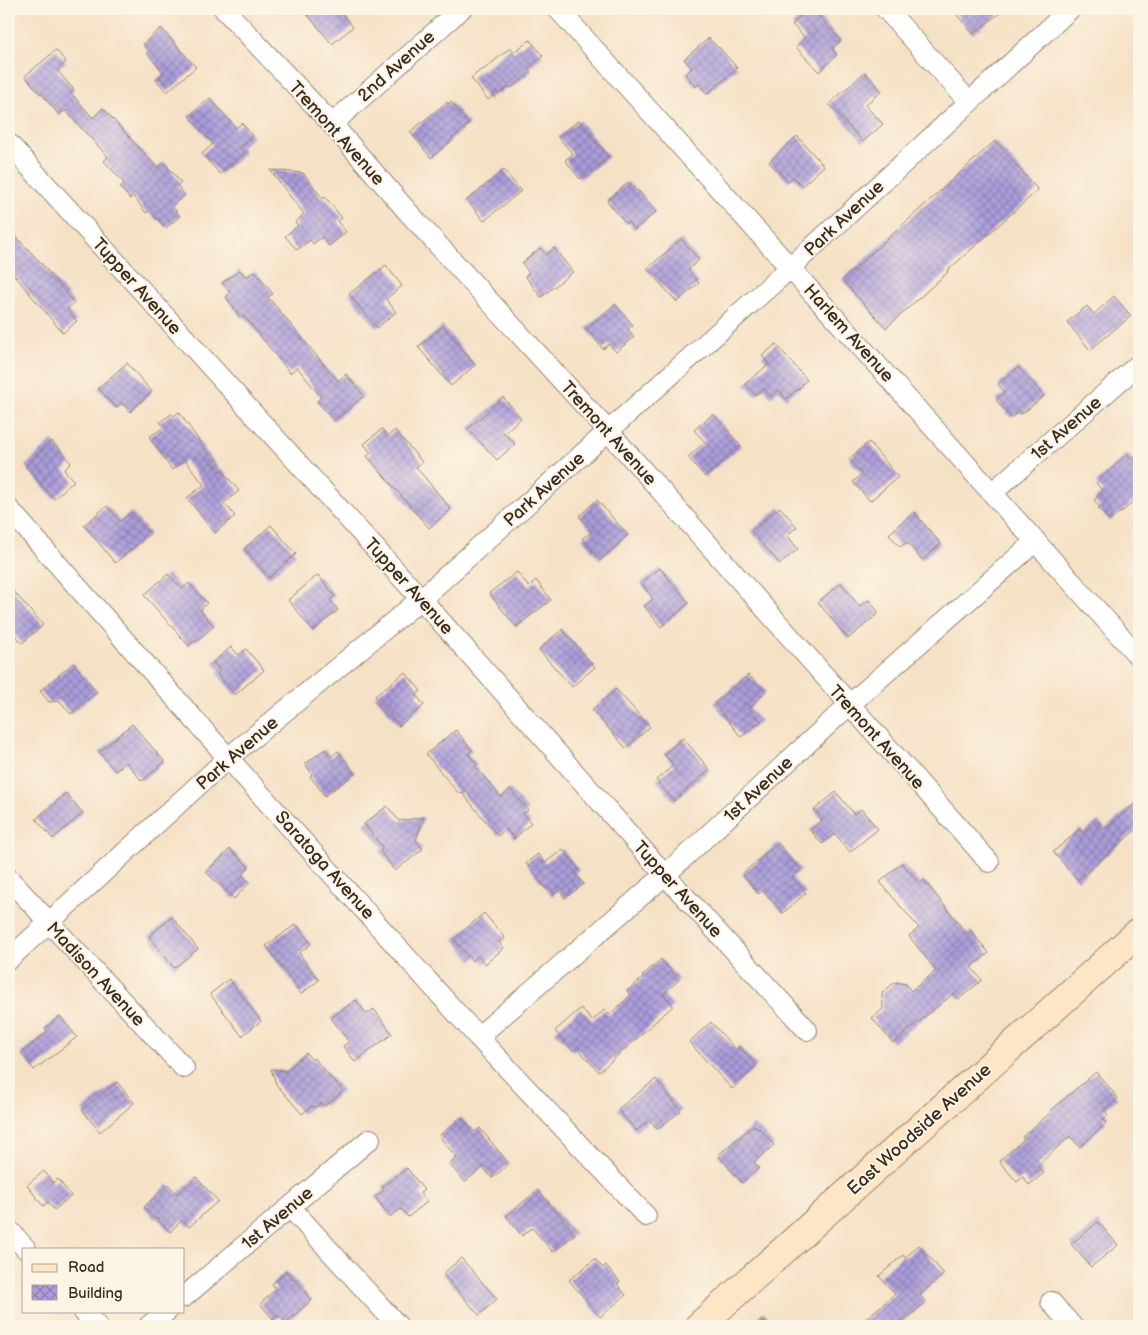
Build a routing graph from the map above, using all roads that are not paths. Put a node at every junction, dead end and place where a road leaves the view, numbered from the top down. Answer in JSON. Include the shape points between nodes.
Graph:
{"nodes":[{"id":1,"x":224,"y":9,"type":"edge"},
{"id":2,"x":461,"y":9,"type":"edge"},
{"id":3,"x":558,"y":9,"type":"edge"},
{"id":4,"x":886,"y":9,"type":"edge"},
{"id":5,"x":1070,"y":9,"type":"edge"},
{"id":6,"x":969,"y":102,"type":"junction"},
{"id":7,"x":332,"y":124,"type":"junction"},
{"id":8,"x":9,"y":144,"type":"edge"},
{"id":9,"x":790,"y":268,"type":"junction"},
{"id":10,"x":1139,"y":364,"type":"edge"},
{"id":11,"x":608,"y":431,"type":"junction"},
{"id":12,"x":993,"y":492,"type":"junction"},
{"id":13,"x":9,"y":509,"type":"edge"},
{"id":14,"x":1036,"y":541,"type":"junction"},
{"id":15,"x":421,"y":599,"type":"junction"},
{"id":16,"x":1139,"y":657,"type":"edge"},
{"id":17,"x":849,"y":705,"type":"junction"},
{"id":18,"x":228,"y":758,"type":"junction"},
{"id":19,"x":989,"y":862,"type":"dead end"},
{"id":20,"x":665,"y":874,"type":"junction"},
{"id":21,"x":9,"y":879,"type":"edge"},
{"id":22,"x":49,"y":923,"type":"junction"},
{"id":23,"x":1139,"y":932,"type":"edge"},
{"id":24,"x":9,"y":959,"type":"edge"},
{"id":25,"x":807,"y":1030,"type":"dead end"},
{"id":26,"x":478,"y":1037,"type":"junction"},
{"id":27,"x":184,"y":1068,"type":"dead end"},
{"id":28,"x":370,"y":1139,"type":"dead end"},
{"id":29,"x":290,"y":1207,"type":"junction"},
{"id":30,"x":646,"y":1216,"type":"dead end"},
{"id":31,"x":9,"y":1230,"type":"edge"},
{"id":32,"x":25,"y":1248,"type":"edge"},
{"id":33,"x":185,"y":1296,"type":"edge"},
{"id":34,"x":1051,"y":1302,"type":"dead end"},
{"id":35,"x":84,"y":1312,"type":"edge"},
{"id":36,"x":166,"y":1312,"type":"edge"},
{"id":37,"x":97,"y":1326,"type":"edge"},
{"id":38,"x":149,"y":1326,"type":"edge"},
{"id":39,"x":398,"y":1326,"type":"edge"},
{"id":40,"x":699,"y":1326,"type":"edge"},
{"id":41,"x":1072,"y":1326,"type":"edge"}],
"edges":[{"from":1,"to":7,"type":"street","name":"Tremont Avenue"},
{"from":2,"to":7,"type":"street","name":"2nd Avenue"},
{"from":3,"to":9,"type":"street","name":"Harlem Avenue"},
{"from":4,"to":6,"type":"street"},
{"from":5,"to":6,"type":"street","name":"Park Avenue"},
{"from":6,"to":9,"type":"street","name":"Park Avenue"},
{"from":7,"to":11,"type":"street","name":"Tremont Avenue"},
{"from":8,"to":15,"type":"street","name":"Tupper Avenue"},
{"from":9,"to":11,"type":"street","name":"Park Avenue"},
{"from":9,"to":12,"type":"street","name":"Harlem Avenue"},
{"from":10,"to":12,"type":"street","name":"1st Avenue"},
{"from":11,"to":15,"type":"street","name":"Park Avenue"},
{"from":11,"to":17,"type":"street","name":"Tremont Avenue"},
{"from":12,"to":14,"type":"street","name":"Harlem Avenue"},
{"from":13,"to":18,"type":"street","name":"Saratoga Avenue"},
{"from":14,"to":16,"type":"street","name":"Harlem Avenue"},
{"from":14,"to":17,"type":"street","name":"1st Avenue"},
{"from":15,"to":18,"type":"street","name":"Park Avenue"},
{"from":15,"to":20,"type":"street","name":"Tupper Avenue"},
{"from":17,"to":19,"type":"street","name":"Tremont Avenue"},
{"from":17,"to":20,"type":"street","name":"1st Avenue"},
{"from":18,"to":22,"type":"street","name":"Park Avenue"},
{"from":18,"to":26,"type":"street","name":"Saratoga Avenue"},
{"from":20,"to":25,"type":"street","name":"Tupper Avenue"},
{"from":20,"to":26,"type":"street","name":"1st Avenue"},
{"from":21,"to":22,"type":"street","name":"Madison Avenue"},
{"from":22,"to":24,"type":"street","name":"Park Avenue"},
{"from":22,"to":27,"type":"street","name":"Madison Avenue"},
{"from":23,"to":40,"type":"main road","name":"East Woodside Avenue"},
{"from":26,"to":30,"type":"street","name":"Saratoga Avenue"},
{"from":28,"to":29,"type":"street","name":"1st Avenue"},
{"from":29,"to":33,"type":"street","name":"1st Avenue"},
{"from":29,"to":39,"type":"street"},
{"from":31,"to":32,"type":"street"},
{"from":34,"to":41,"type":"street"},
{"from":35,"to":37,"type":"street"},
{"from":36,"to":38,"type":"street"}]}
